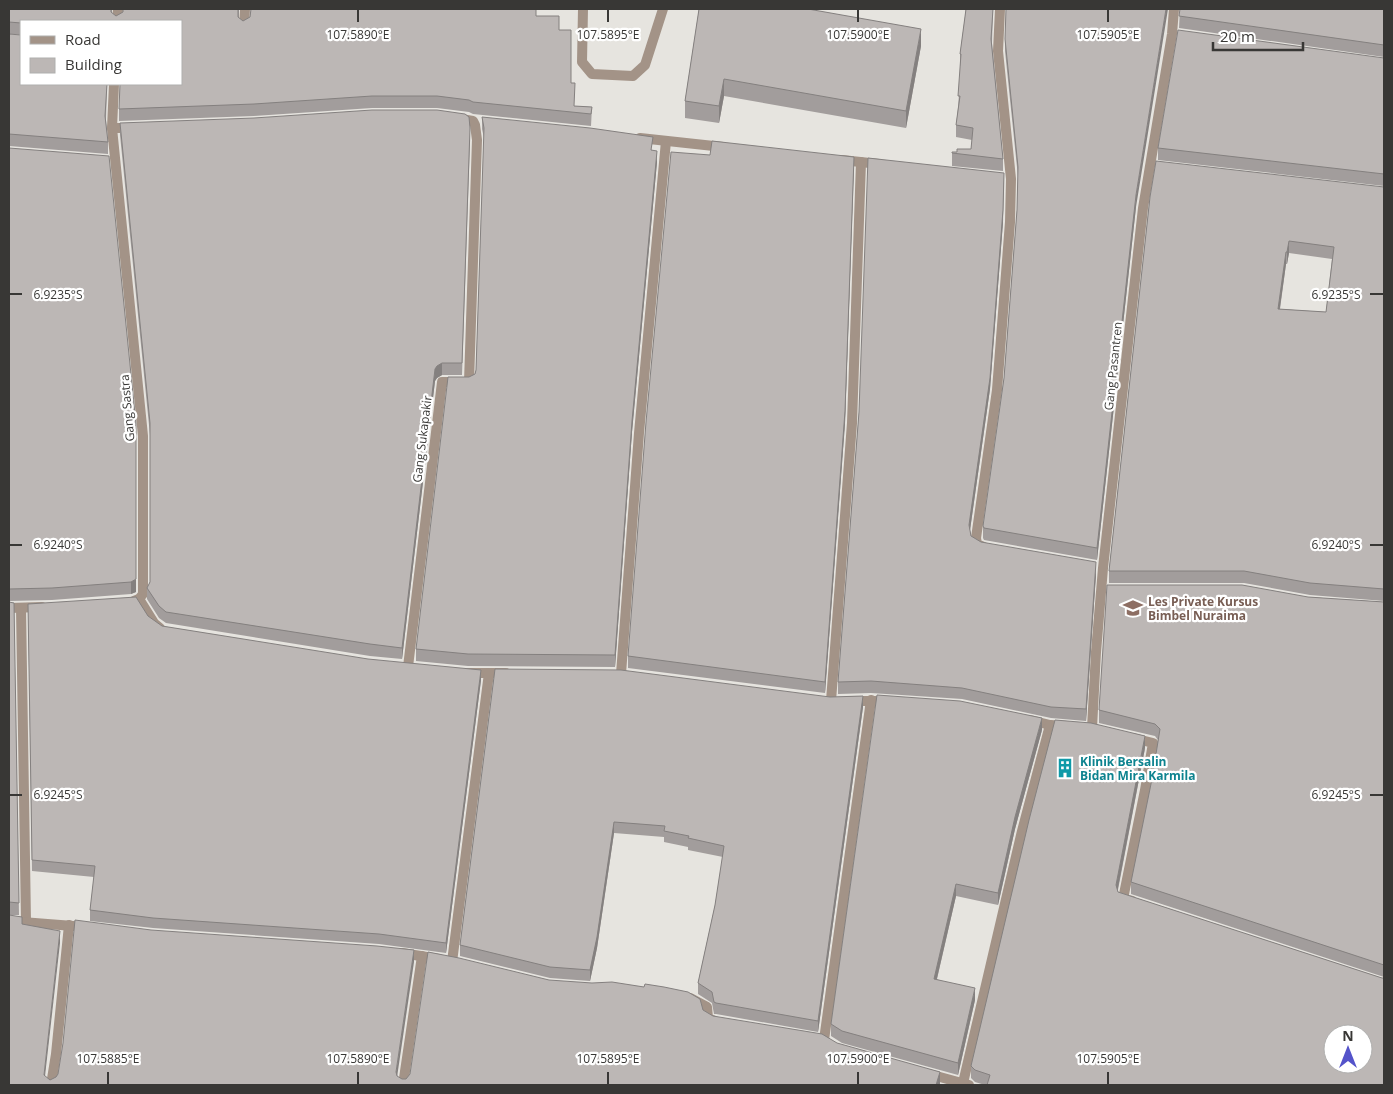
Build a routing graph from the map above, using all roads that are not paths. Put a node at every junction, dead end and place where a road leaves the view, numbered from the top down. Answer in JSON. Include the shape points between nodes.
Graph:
{"nodes":[{"id":1,"x":245,"y":9,"type":"edge"},
{"id":2,"x":582,"y":9,"type":"edge"},
{"id":3,"x":663,"y":9,"type":"edge"},
{"id":4,"x":1000,"y":9,"type":"edge"},
{"id":5,"x":1174,"y":9,"type":"edge"},
{"id":6,"x":244,"y":26,"type":"edge"},
{"id":7,"x":114,"y":85,"type":"edge"},
{"id":8,"x":444,"y":116,"type":"edge"},
{"id":9,"x":141,"y":127,"type":"edge"},
{"id":10,"x":112,"y":128,"type":"junction"},
{"id":11,"x":627,"y":137,"type":"edge"},
{"id":12,"x":666,"y":141,"type":"junction"},
{"id":13,"x":734,"y":148,"type":"edge"},
{"id":14,"x":832,"y":159,"type":"edge"},
{"id":15,"x":861,"y":162,"type":"junction"},
{"id":16,"x":890,"y":165,"type":"edge"},
{"id":17,"x":990,"y":548,"type":"edge"},
{"id":18,"x":139,"y":598,"type":"junction"},
{"id":19,"x":123,"y":602,"type":"edge"},
{"id":20,"x":52,"y":607,"type":"edge"},
{"id":21,"x":9,"y":608,"type":"edge"},
{"id":22,"x":21,"y":608,"type":"junction"},
{"id":23,"x":172,"y":631,"type":"edge"},
{"id":24,"x":407,"y":667,"type":"edge"},
{"id":25,"x":460,"y":672,"type":"edge"},
{"id":26,"x":489,"y":673,"type":"junction"},
{"id":27,"x":517,"y":673,"type":"edge"},
{"id":28,"x":620,"y":674,"type":"edge"},
{"id":29,"x":871,"y":700,"type":"junction"},
{"id":30,"x":901,"y":702,"type":"edge"},
{"id":31,"x":1018,"y":717,"type":"edge"},
{"id":32,"x":1050,"y":725,"type":"junction"},
{"id":33,"x":1127,"y":736,"type":"edge"},
{"id":34,"x":1142,"y":905,"type":"edge"},
{"id":35,"x":9,"y":920,"type":"edge"},
{"id":36,"x":26,"y":922,"type":"junction"},
{"id":37,"x":69,"y":925,"type":"junction"},
{"id":38,"x":96,"y":928,"type":"edge"},
{"id":39,"x":396,"y":953,"type":"edge"},
{"id":40,"x":422,"y":956,"type":"junction"},
{"id":41,"x":682,"y":996,"type":"edge"},
{"id":42,"x":723,"y":1022,"type":"edge"},
{"id":43,"x":823,"y":1041,"type":"edge"},
{"id":44,"x":922,"y":1072,"type":"edge"},
{"id":45,"x":949,"y":1082,"type":"edge"},
{"id":46,"x":966,"y":1084,"type":"edge"},
{"id":47,"x":51,"y":1085,"type":"edge"},
{"id":48,"x":403,"y":1085,"type":"edge"}],
"edges":[{"from":1,"to":6,"type":"street"},
{"from":2,"to":3,"type":"street","via":[[582,62],[592,74],[633,76],[645,65]]},
{"from":4,"to":17,"type":"street","via":[[998,51],[1010,222],[997,390],[976,538],[977,544]]},
{"from":5,"to":32,"type":"street","name":"Gang Pasantren","via":[[1177,35],[1155,167],[1143,208],[1099,567],[1107,590],[1088,728]]},
{"from":7,"to":10,"type":"street","name":"Gang Sastra"},
{"from":8,"to":24,"type":"street","name":"Gang Sukapakir","via":[[478,122],[475,125],[469,382],[442,382]]},
{"from":9,"to":10,"type":"street"},
{"from":10,"to":18,"type":"street","name":"Gang Sastra","via":[[111,162],[143,436],[144,564],[143,594]]},
{"from":11,"to":12,"type":"street"},
{"from":12,"to":13,"type":"street"},
{"from":12,"to":28,"type":"street","via":[[638,434]]},
{"from":14,"to":15,"type":"street"},
{"from":15,"to":16,"type":"street"},
{"from":15,"to":29,"type":"street","via":[[852,423],[827,700]]},
{"from":18,"to":19,"type":"street"},
{"from":18,"to":23,"type":"street","via":[[154,623],[163,630]]},
{"from":20,"to":22,"type":"street"},
{"from":21,"to":22,"type":"street"},
{"from":22,"to":36,"type":"street"},
{"from":25,"to":26,"type":"street"},
{"from":26,"to":27,"type":"street"},
{"from":26,"to":40,"type":"street","via":[[456,962]]},
{"from":29,"to":30,"type":"street"},
{"from":29,"to":43,"type":"street"},
{"from":31,"to":32,"type":"street"},
{"from":32,"to":46,"type":"street","via":[[1022,831]]},
{"from":33,"to":34,"type":"street","via":[[1153,743],[1123,899]]},
{"from":35,"to":36,"type":"street"},
{"from":36,"to":37,"type":"street"},
{"from":37,"to":38,"type":"street"},
{"from":37,"to":47,"type":"street"},
{"from":39,"to":40,"type":"street"},
{"from":40,"to":48,"type":"street"},
{"from":41,"to":42,"type":"street","via":[[708,1007],[710,1019]]},
{"from":44,"to":45,"type":"street"},
{"from":45,"to":46,"type":"street"}]}
